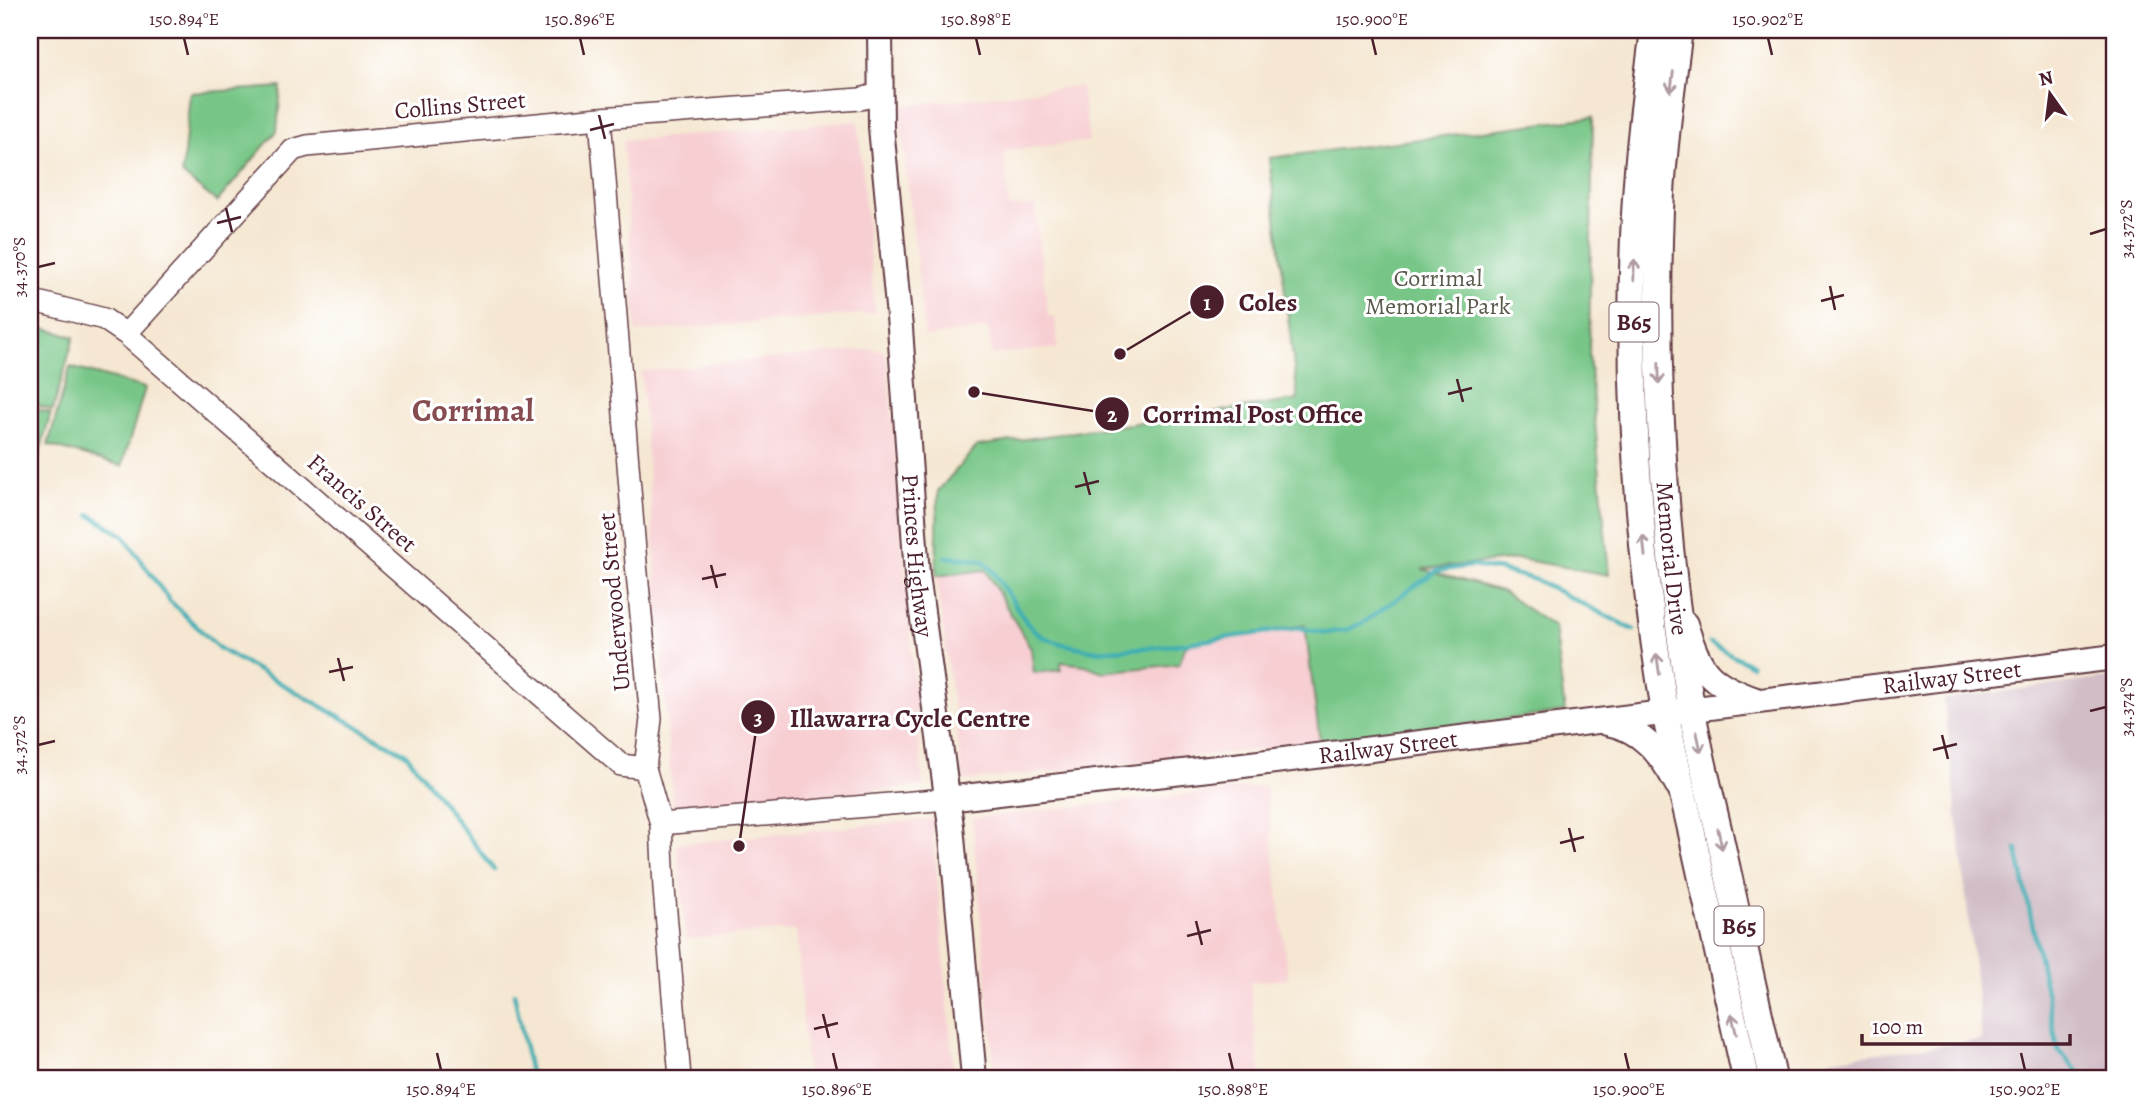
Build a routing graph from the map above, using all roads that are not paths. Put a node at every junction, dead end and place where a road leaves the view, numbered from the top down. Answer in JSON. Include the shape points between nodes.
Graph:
{"nodes":[{"id":1,"x":880,"y":30,"type":"edge"},
{"id":2,"x":1654,"y":30,"type":"edge"},
{"id":3,"x":1679,"y":30,"type":"edge"},
{"id":4,"x":880,"y":94,"type":"junction"},
{"id":5,"x":600,"y":118,"type":"junction"},
{"id":6,"x":30,"y":300,"type":"edge"},
{"id":7,"x":126,"y":334,"type":"junction"},
{"id":8,"x":1674,"y":590,"type":"junction"},
{"id":9,"x":2115,"y":657,"type":"edge"},
{"id":10,"x":1759,"y":701,"type":"junction"},
{"id":11,"x":1692,"y":710,"type":"junction"},
{"id":12,"x":1666,"y":713,"type":"junction"},
{"id":13,"x":1594,"y":721,"type":"junction"},
{"id":14,"x":645,"y":768,"type":"junction"},
{"id":15,"x":1684,"y":797,"type":"junction"},
{"id":16,"x":947,"y":799,"type":"junction"},
{"id":17,"x":661,"y":824,"type":"junction"},
{"id":18,"x":680,"y":1078,"type":"edge"},
{"id":19,"x":974,"y":1078,"type":"edge"},
{"id":20,"x":1746,"y":1078,"type":"edge"},
{"id":21,"x":1773,"y":1078,"type":"edge"}],
"edges":[{"from":1,"to":4,"type":"main road","name":"Princes Highway"},
{"from":12,"to":2,"type":"main road","name":"Memorial Drive","number":"B65","one_way":true,"via":[[1643,538],[1634,383],[1635,215]]},
{"from":3,"to":8,"type":"main road","name":"Memorial Drive","number":"B65","one_way":true,"via":[[1665,146],[1658,288],[1658,377]]},
{"from":4,"to":5,"type":"street","name":"Collins Street","via":[[855,100]]},
{"from":4,"to":16,"type":"main road","name":"Princes Highway","via":[[916,575]]},
{"from":5,"to":7,"type":"street","name":"Collins Street","via":[[293,150]]},
{"from":5,"to":14,"type":"street","name":"Underwood Street","via":[[651,719]]},
{"from":6,"to":7,"type":"street","name":"Francis Street","via":[[104,319]]},
{"from":7,"to":14,"type":"street","name":"Francis Street","via":[[621,765]]},
{"from":8,"to":10,"type":"main road","via":[[1693,648],[1710,678]]},
{"from":8,"to":11,"type":"main road","name":"Memorial Drive","number":"B65"},
{"from":9,"to":10,"type":"main road","name":"Railway Street"},
{"from":10,"to":11,"type":"main road","name":"Railway Street"},
{"from":11,"to":12,"type":"main road","name":"Railway Street"},
{"from":11,"to":21,"type":"main road","name":"Memorial Drive","number":"B65","one_way":true},
{"from":12,"to":13,"type":"main road","name":"Railway Street"},
{"from":12,"to":15,"type":"main road","name":"Memorial Drive","number":"B65"},
{"from":13,"to":15,"type":"main road","via":[[1624,727],[1644,739],[1667,765]]},
{"from":13,"to":16,"type":"main road","name":"Railway Street"},
{"from":14,"to":17,"type":"street","name":"Underwood Street"},
{"from":20,"to":15,"type":"main road","name":"Memorial Drive","number":"B65","one_way":true},
{"from":16,"to":17,"type":"street","name":"Railway Street"},
{"from":16,"to":19,"type":"main road","name":"Princes Highway"},
{"from":17,"to":18,"type":"street","name":"Underwood Street"}]}
